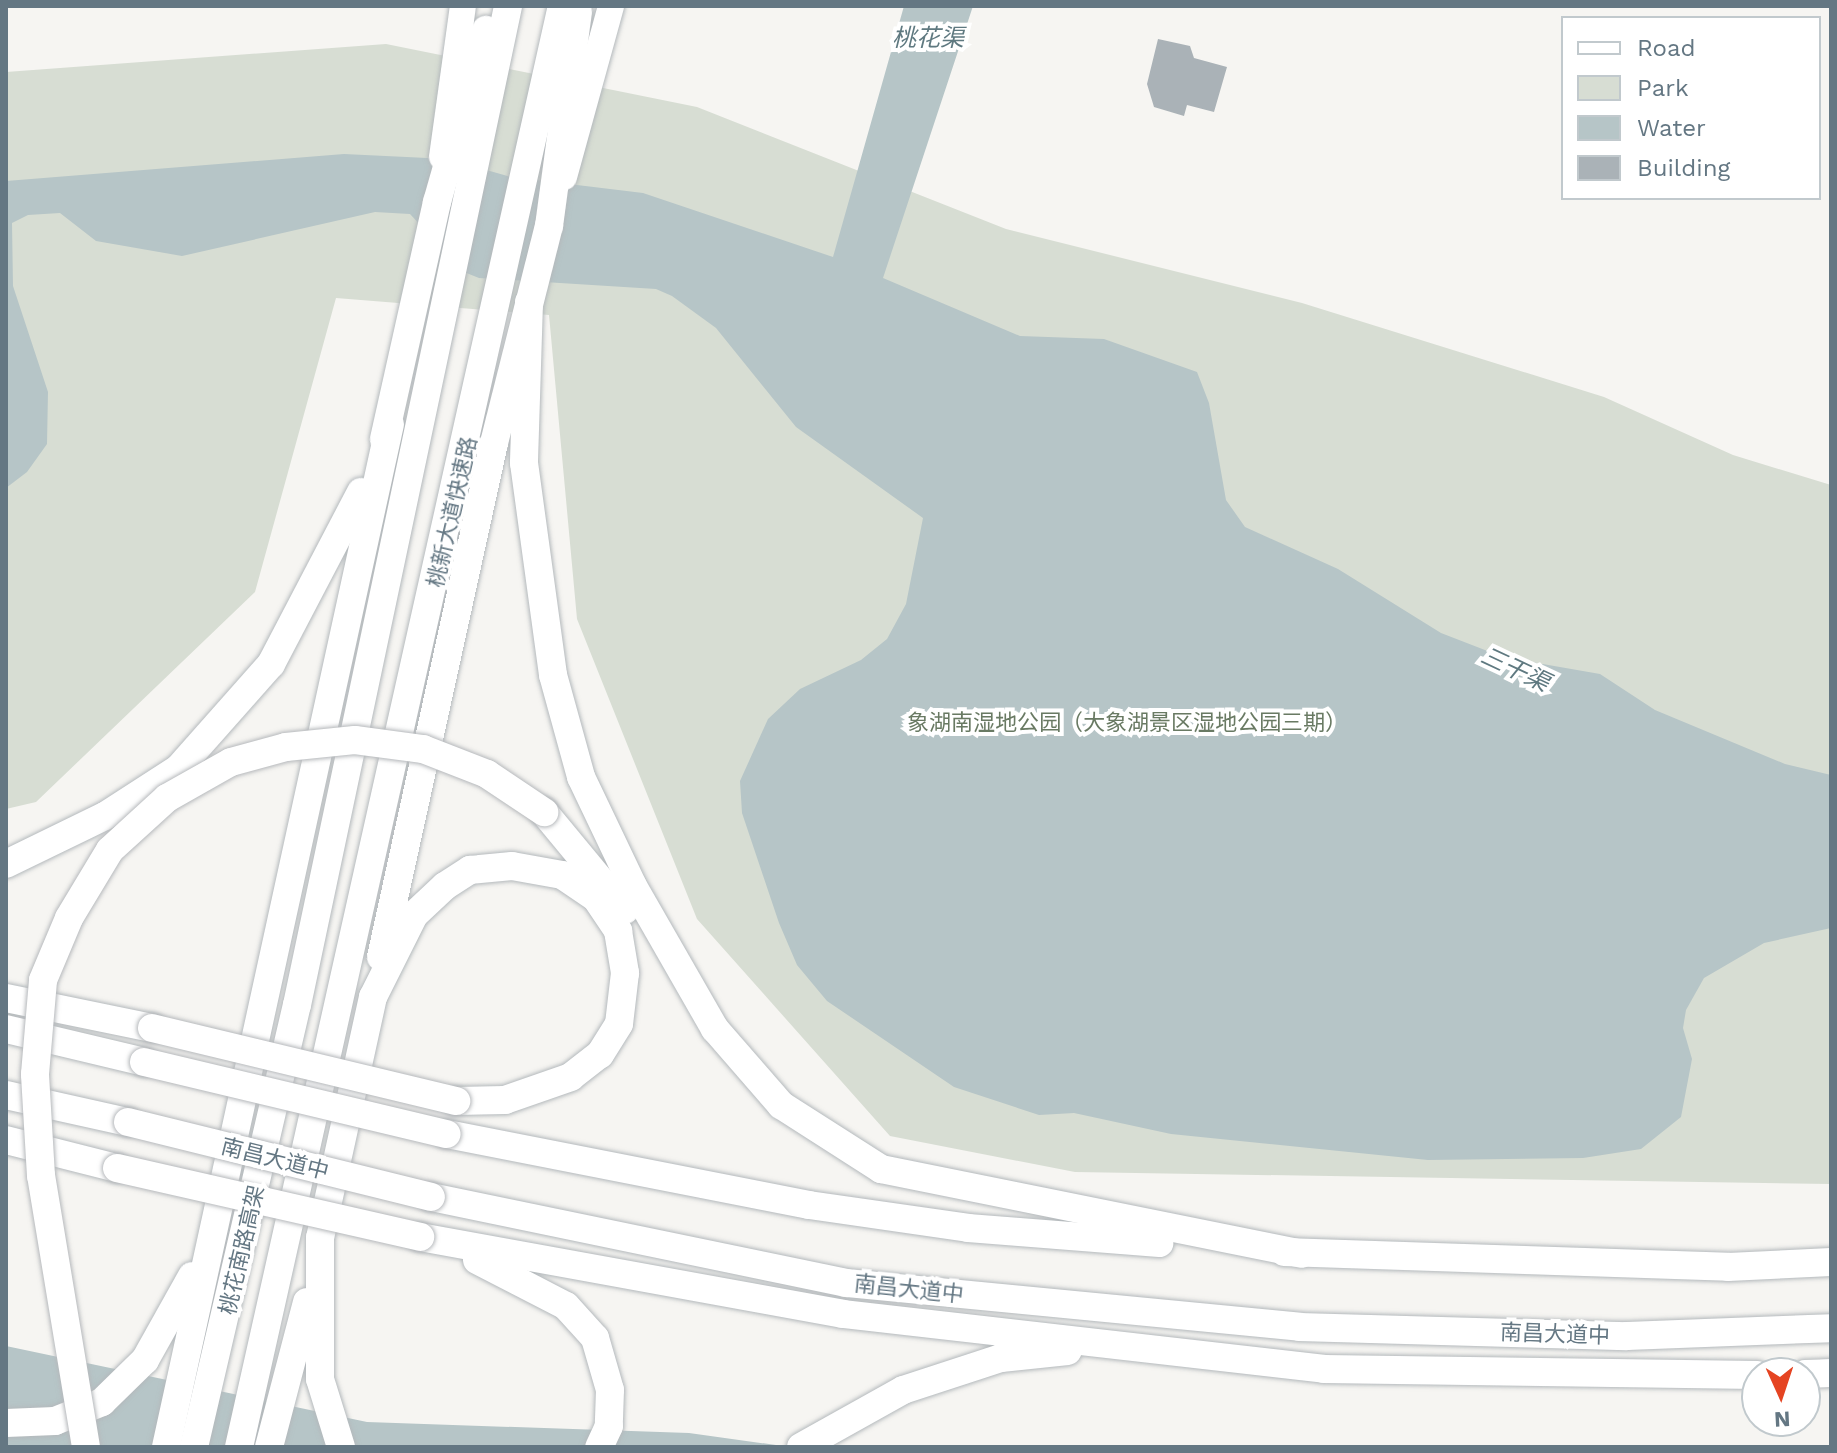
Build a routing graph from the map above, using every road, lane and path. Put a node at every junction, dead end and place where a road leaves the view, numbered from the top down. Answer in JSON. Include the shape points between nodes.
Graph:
{"nodes":[{"id":1,"x":463,"y":6,"type":"edge"},
{"id":2,"x":492,"y":6,"type":"edge"},
{"id":3,"x":508,"y":6,"type":"edge"},
{"id":4,"x":562,"y":6,"type":"edge"},
{"id":5,"x":579,"y":6,"type":"edge"},
{"id":6,"x":611,"y":6,"type":"edge"},
{"id":7,"x":437,"y":202,"type":"junction"},
{"id":8,"x":549,"y":226,"type":"junction"},
{"id":9,"x":529,"y":302,"type":"junction"},
{"id":10,"x":390,"y":424,"type":"junction"},
{"id":11,"x":6,"y":864,"type":"edge"},
{"id":12,"x":373,"y":997,"type":"junction"},
{"id":13,"x":6,"y":998,"type":"edge"},
{"id":14,"x":336,"y":1016,"type":"joint"},
{"id":15,"x":6,"y":1029,"type":"edge"},
{"id":16,"x":715,"y":1029,"type":"junction"},
{"id":17,"x":6,"y":1095,"type":"edge"},
{"id":18,"x":6,"y":1140,"type":"edge"},
{"id":19,"x":6,"y":1161,"type":"edge"},
{"id":20,"x":231,"y":1162,"type":"junction"},
{"id":21,"x":117,"y":1168,"type":"junction"},
{"id":22,"x":420,"y":1237,"type":"junction"},
{"id":23,"x":320,"y":1238,"type":"junction"},
{"id":24,"x":1302,"y":1254,"type":"junction"},
{"id":25,"x":1831,"y":1262,"type":"edge"},
{"id":26,"x":1831,"y":1328,"type":"edge"},
{"id":27,"x":1324,"y":1369,"type":"junction"},
{"id":28,"x":1741,"y":1375,"type":"edge"},
{"id":29,"x":6,"y":1423,"type":"edge"},
{"id":30,"x":86,"y":1447,"type":"edge"},
{"id":31,"x":166,"y":1447,"type":"edge"},
{"id":32,"x":194,"y":1447,"type":"edge"},
{"id":33,"x":239,"y":1447,"type":"edge"},
{"id":34,"x":269,"y":1447,"type":"edge"},
{"id":35,"x":341,"y":1447,"type":"edge"},
{"id":36,"x":599,"y":1447,"type":"edge"},
{"id":37,"x":801,"y":1447,"type":"edge"}],
"edges":[{"from":1,"to":7,"type":"main road"},
{"from":2,"to":7,"type":"highway"},
{"from":3,"to":32,"type":"highway","name":"桃花南路高架","via":[[297,1005]]},
{"from":4,"to":14,"type":"highway","name":"桃新大道快速路"},
{"from":5,"to":8,"type":"highway"},
{"from":6,"to":8,"type":"main road"},
{"from":7,"to":10,"type":"highway"},
{"from":8,"to":9,"type":"highway"},
{"from":9,"to":12,"type":"highway"},
{"from":9,"to":16,"type":"highway","via":[[524,463],[553,675],[581,777],[633,886]]},
{"from":10,"to":11,"type":"highway","via":[[345,530],[261,676],[178,769],[105,816]]},
{"from":10,"to":20,"type":"highway"},
{"from":12,"to":13,"type":"highway","bridge":true,"via":[[414,915],[470,870],[512,866],[562,875],[596,898],[618,931],[625,973],[619,1024],[600,1054],[571,1077],[505,1100],[456,1101]]},
{"from":12,"to":23,"type":"highway"},
{"from":14,"to":33,"type":"highway","name":"桃花南路高架"},
{"from":15,"to":24,"type":"highway","bridge":true,"via":[[630,1174],[968,1228]]},
{"from":16,"to":24,"type":"highway","via":[[781,1105],[881,1169],[983,1194]]},
{"from":16,"to":30,"type":"highway","bridge":true,"via":[[595,866],[544,812],[487,774],[423,749],[355,740],[286,747],[231,762],[167,798],[110,850],[69,918],[43,980],[35,1074],[41,1176]]},
{"from":17,"to":26,"type":"highway","name":"南昌大道中","bridge":true,"via":[[431,1197],[846,1283],[1283,1325],[1627,1336]]},
{"from":18,"to":21,"type":"highway"},
{"from":19,"to":21,"type":"highway"},
{"from":20,"to":29,"type":"highway","via":[[181,1302],[145,1360],[102,1402],[55,1421]]},
{"from":20,"to":31,"type":"highway"},
{"from":21,"to":22,"type":"highway","bridge":true},
{"from":22,"to":27,"type":"highway","via":[[843,1314]]},
{"from":22,"to":36,"type":"highway","via":[[517,1276],[566,1306],[595,1338],[610,1390],[609,1426]]},
{"from":23,"to":34,"type":"highway","via":[[291,1382]]},
{"from":23,"to":35,"type":"highway","via":[[320,1379]]},
{"from":24,"to":25,"type":"highway","via":[[1728,1267]]},
{"from":27,"to":28,"type":"highway"},
{"from":27,"to":37,"type":"highway","via":[[1084,1350],[1001,1358],[903,1390]]}]}
